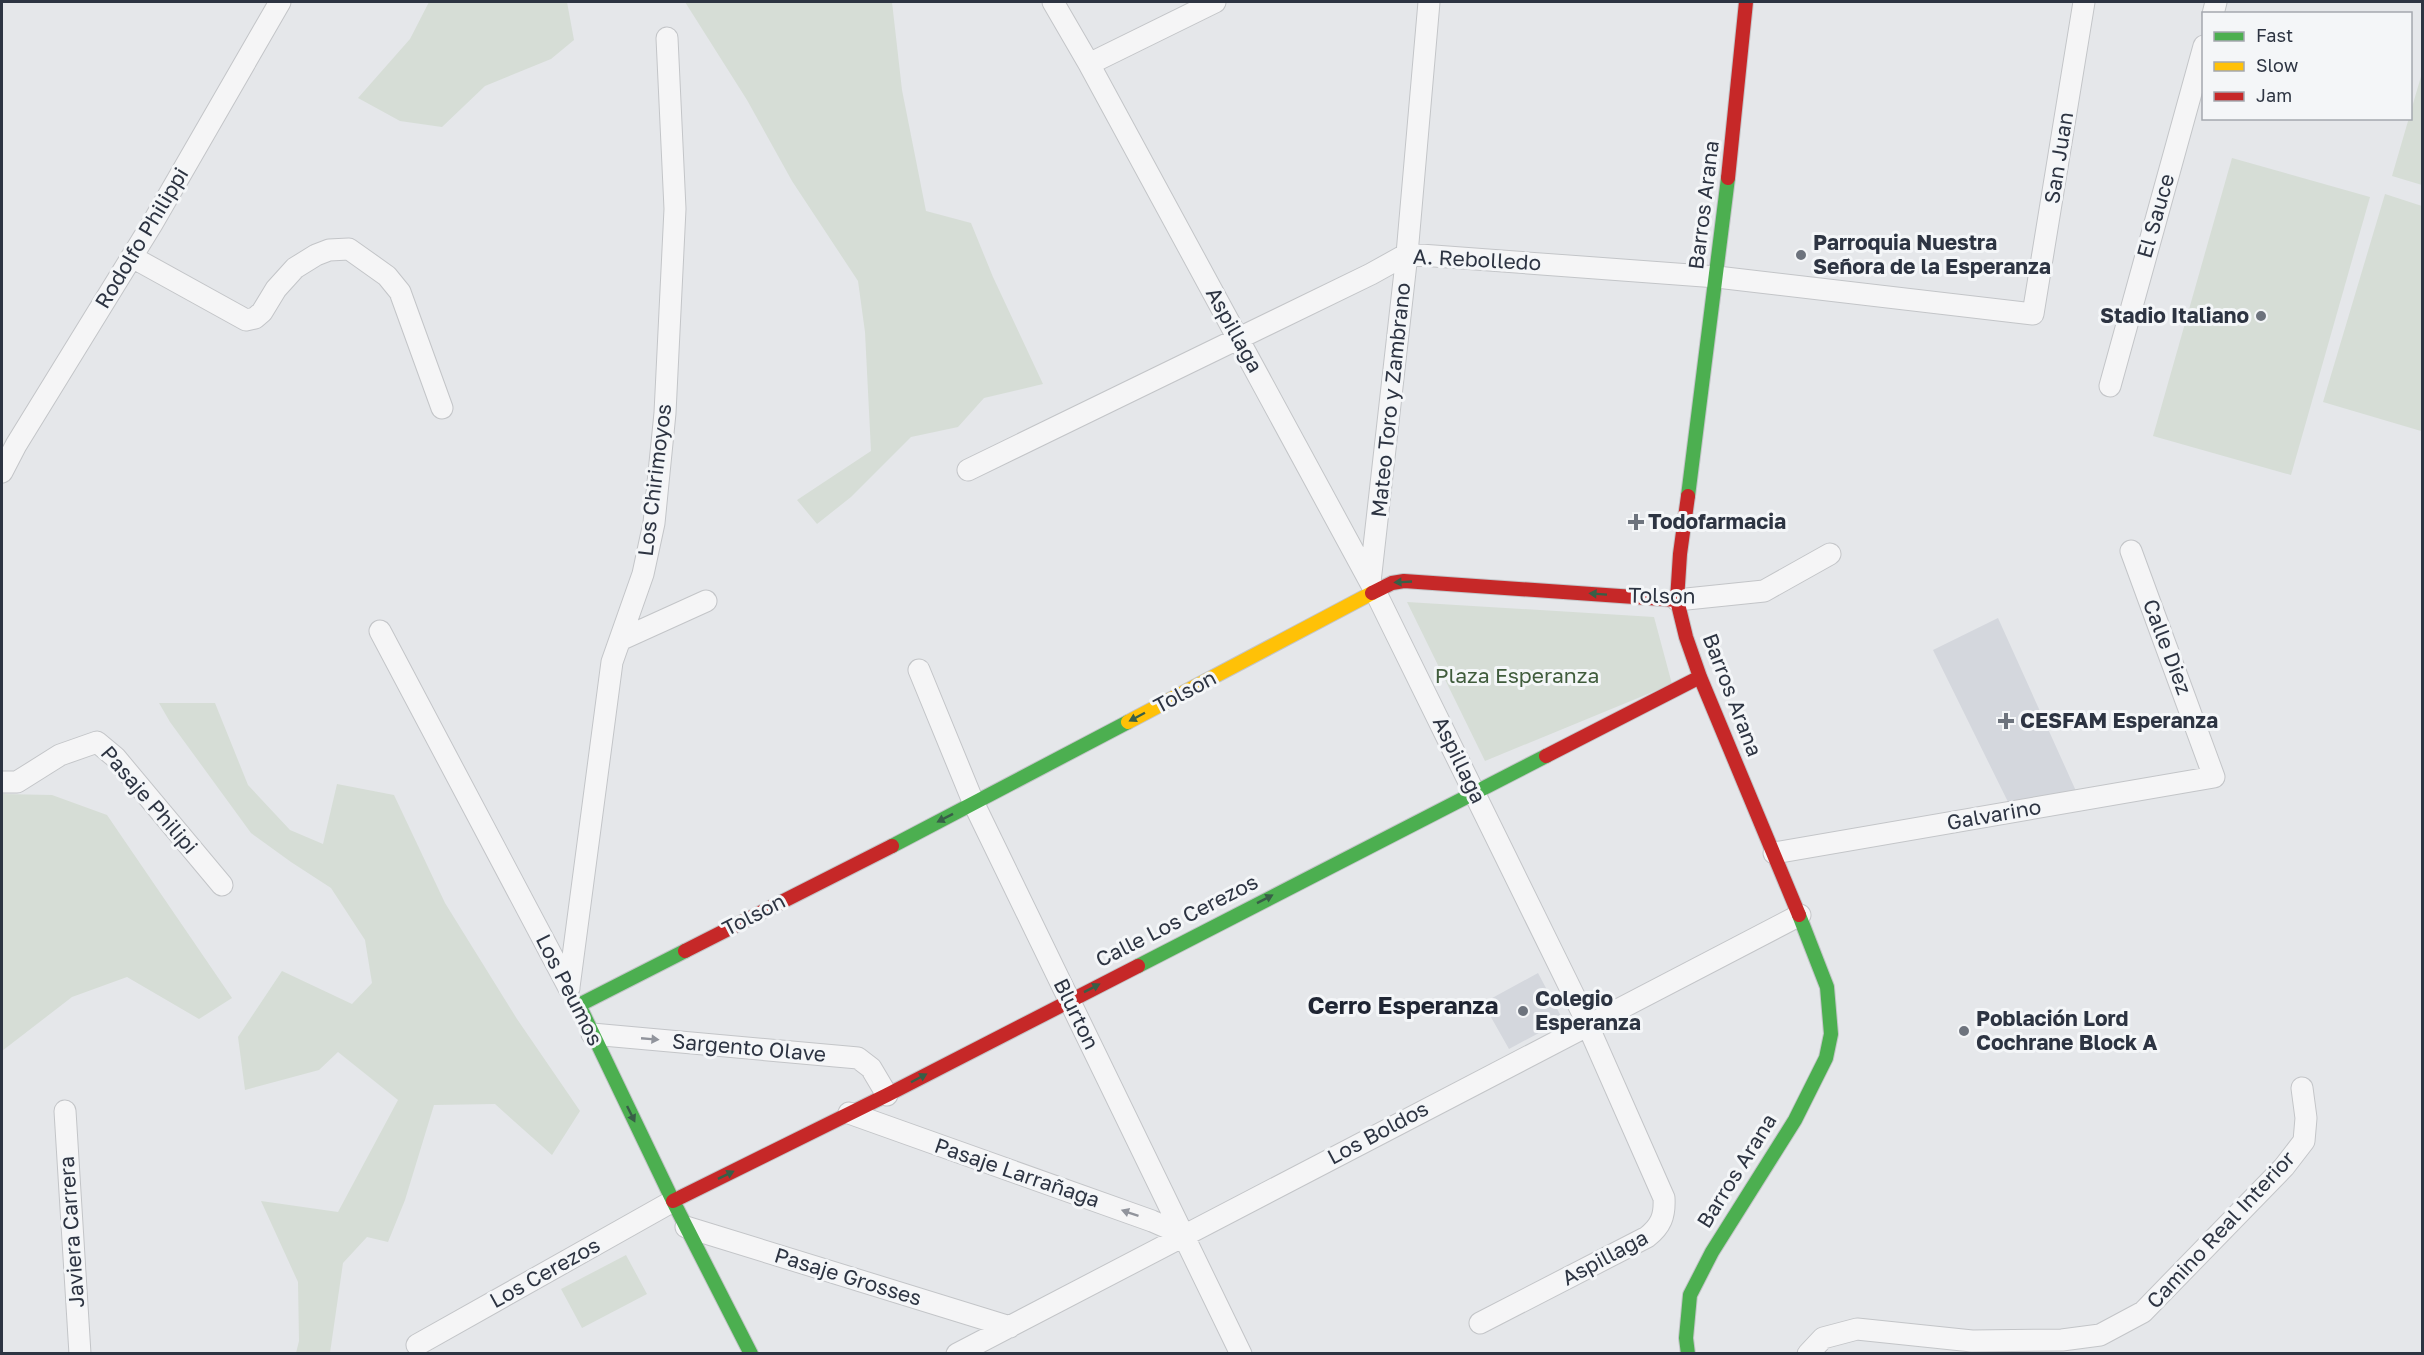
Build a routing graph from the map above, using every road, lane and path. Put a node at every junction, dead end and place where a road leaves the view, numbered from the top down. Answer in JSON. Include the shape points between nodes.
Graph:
{"nodes":[{"id":1,"x":280,"y":2,"type":"edge"},
{"id":2,"x":1053,"y":2,"type":"edge"},
{"id":3,"x":1215,"y":2,"type":"edge"},
{"id":4,"x":1429,"y":2,"type":"edge"},
{"id":5,"x":1746,"y":2,"type":"edge"},
{"id":6,"x":2084,"y":2,"type":"edge"},
{"id":7,"x":667,"y":38,"type":"dead end"},
{"id":8,"x":2202,"y":53,"type":"edge"},
{"id":9,"x":1089,"y":63,"type":"junction"},
{"id":10,"x":1407,"y":254,"type":"junction"},
{"id":11,"x":132,"y":257,"type":"junction"},
{"id":12,"x":1717,"y":277,"type":"junction"},
{"id":13,"x":2033,"y":314,"type":"joint"},
{"id":14,"x":1238,"y":337,"type":"junction"},
{"id":15,"x":2110,"y":386,"type":"dead end"},
{"id":16,"x":442,"y":408,"type":"dead end"},
{"id":17,"x":968,"y":470,"type":"dead end"},
{"id":18,"x":2,"y":472,"type":"edge"},
{"id":19,"x":2131,"y":551,"type":"dead end"},
{"id":20,"x":1830,"y":554,"type":"dead end"},
{"id":21,"x":1373,"y":587,"type":"junction"},
{"id":22,"x":1677,"y":600,"type":"junction"},
{"id":23,"x":706,"y":601,"type":"dead end"},
{"id":24,"x":380,"y":631,"type":"dead end"},
{"id":25,"x":620,"y":640,"type":"junction"},
{"id":26,"x":919,"y":670,"type":"dead end"},
{"id":27,"x":1700,"y":677,"type":"junction"},
{"id":28,"x":2214,"y":777,"type":"joint"},
{"id":29,"x":2,"y":782,"type":"edge"},
{"id":30,"x":1474,"y":792,"type":"junction"},
{"id":31,"x":974,"y":804,"type":"junction"},
{"id":32,"x":1774,"y":853,"type":"junction"},
{"id":33,"x":222,"y":885,"type":"dead end"},
{"id":34,"x":1800,"y":915,"type":"junction"},
{"id":35,"x":574,"y":996,"type":"junction"},
{"id":36,"x":1069,"y":1000,"type":"junction"},
{"id":37,"x":1587,"y":1025,"type":"junction"},
{"id":38,"x":592,"y":1034,"type":"junction"},
{"id":39,"x":2302,"y":1088,"type":"dead end"},
{"id":40,"x":887,"y":1095,"type":"junction"},
{"id":41,"x":65,"y":1111,"type":"dead end"},
{"id":42,"x":849,"y":1113,"type":"junction"},
{"id":43,"x":674,"y":1201,"type":"junction"},
{"id":44,"x":686,"y":1227,"type":"junction"},
{"id":45,"x":1184,"y":1235,"type":"junction"},
{"id":46,"x":1480,"y":1323,"type":"dead end"},
{"id":47,"x":1011,"y":1327,"type":"junction"},
{"id":48,"x":417,"y":1345,"type":"dead end"},
{"id":49,"x":80,"y":1353,"type":"edge"},
{"id":50,"x":751,"y":1353,"type":"edge"},
{"id":51,"x":957,"y":1353,"type":"edge"},
{"id":52,"x":1241,"y":1353,"type":"edge"},
{"id":53,"x":1688,"y":1353,"type":"edge"},
{"id":54,"x":1808,"y":1353,"type":"edge"}],
"edges":[{"from":1,"to":11,"type":"street","name":"Rodolfo Philippi"},
{"from":2,"to":9,"type":"street","name":"Aspillaga"},
{"from":3,"to":9,"type":"street"},
{"from":4,"to":10,"type":"street","name":"Mateo Toro y Zambrano"},
{"from":5,"to":12,"type":"street","name":"Barros Arana"},
{"from":6,"to":13,"type":"street","name":"San Juan"},
{"from":7,"to":25,"type":"street","name":"Los Chirimoyos","via":[[675,209],[664,413],[654,523],[643,574]]},
{"from":8,"to":15,"type":"street","name":"El Sauce"},
{"from":9,"to":14,"type":"street","name":"Aspillaga"},
{"from":10,"to":12,"type":"street","name":"A. Rebolledo"},
{"from":10,"to":14,"type":"street","name":"A. Rebolledo"},
{"from":10,"to":21,"type":"street","name":"Mateo Toro y Zambrano"},
{"from":11,"to":16,"type":"street","via":[[246,320],[262,312],[295,268],[322,252],[349,249],[387,276],[400,292]]},
{"from":11,"to":18,"type":"street","name":"Rodolfo Philippi"},
{"from":12,"to":13,"type":"street","name":"A. Rebolledo"},
{"from":12,"to":22,"type":"street","name":"Barros Arana"},
{"from":14,"to":17,"type":"street","name":"A. Rebolledo"},
{"from":14,"to":21,"type":"street","name":"Aspillaga"},
{"from":19,"to":28,"type":"street","name":"Calle Diez"},
{"from":20,"to":22,"type":"street","name":"Tolson","via":[[1764,591]]},
{"from":22,"to":21,"type":"street","name":"Tolson","one_way":true,"via":[[1404,581]]},
{"from":21,"to":30,"type":"street","name":"Aspillaga"},
{"from":21,"to":31,"type":"street","name":"Tolson","one_way":true},
{"from":22,"to":27,"type":"street","name":"Barros Arana"},
{"from":23,"to":25,"type":"street"},
{"from":24,"to":35,"type":"street","name":"Los Peumos"},
{"from":25,"to":35,"type":"street","name":"Los Chirimoyos","via":[[612,662]]},
{"from":26,"to":31,"type":"street","name":"Blurton"},
{"from":27,"to":30,"type":"street","name":"Calle Los Cerezos"},
{"from":27,"to":32,"type":"street","name":"Barros Arana"},
{"from":28,"to":32,"type":"street","name":"Galvarino"},
{"from":29,"to":33,"type":"street","name":"Pasaje Philipi","via":[[18,782],[60,755],[97,742],[115,757]]},
{"from":36,"to":30,"type":"street","name":"Calle Los Cerezos","one_way":true},
{"from":30,"to":37,"type":"street","name":"Aspillaga"},
{"from":31,"to":35,"type":"street","name":"Tolson","one_way":true},
{"from":31,"to":36,"type":"street","name":"Blurton"},
{"from":32,"to":34,"type":"street","name":"Barros Arana"},
{"from":34,"to":37,"type":"street","name":"Los Boldos"},
{"from":34,"to":53,"type":"street","name":"Barros Arana","via":[[1827,987],[1831,1034],[1826,1058],[1795,1120],[1712,1252],[1690,1295]]},
{"from":35,"to":38,"type":"street","name":"Los Peumos"},
{"from":40,"to":36,"type":"street","name":"Calle Los Cerezos","one_way":true},
{"from":36,"to":45,"type":"street","name":"Blurton"},
{"from":37,"to":45,"type":"street","name":"Los Boldos"},
{"from":37,"to":46,"type":"street","name":"Aspillaga","via":[[1664,1198],[1663,1220],[1647,1237]]},
{"from":38,"to":40,"type":"street","name":"Sargento Olave","one_way":true,"via":[[858,1058],[871,1068]]},
{"from":38,"to":43,"type":"street","name":"Los Peumos","one_way":true},
{"from":39,"to":54,"type":"street","name":"Camino Real Interior","via":[[2304,1141],[2284,1167],[2143,1312],[2100,1335],[2062,1340],[1972,1341],[1857,1329],[1823,1338]]},
{"from":40,"to":42,"type":"street","name":"Calle Los Cerezos"},
{"from":41,"to":49,"type":"street","name":"Javiera Carrera"},
{"from":43,"to":42,"type":"street","name":"Calle Los Cerezos","one_way":true},
{"from":45,"to":42,"type":"street","name":"Pasaje Larrañaga","one_way":true},
{"from":43,"to":44,"type":"street","name":"Los Peumos"},
{"from":43,"to":48,"type":"street","name":"Los Cerezos"},
{"from":44,"to":47,"type":"street","name":"Pasaje Grosses"},
{"from":44,"to":50,"type":"street","name":"Los Peumos"},
{"from":45,"to":47,"type":"street","name":"Los Boldos"},
{"from":45,"to":52,"type":"street","name":"Blurton"},
{"from":47,"to":51,"type":"street","name":"Los Boldos"}]}
